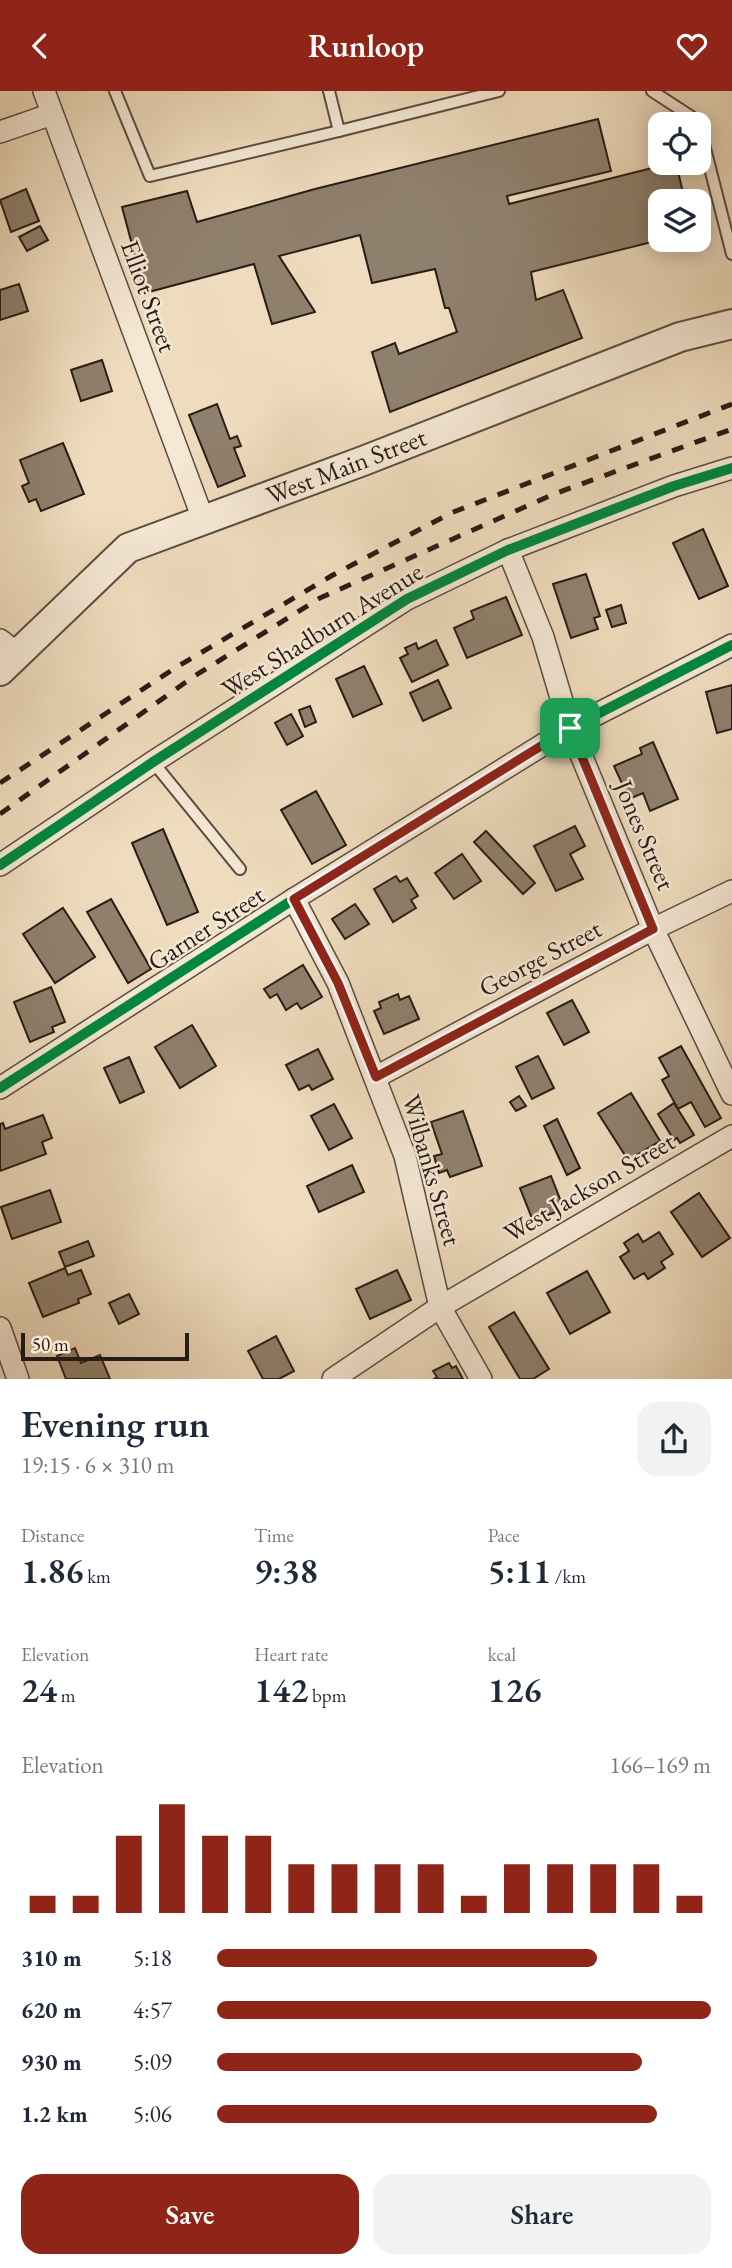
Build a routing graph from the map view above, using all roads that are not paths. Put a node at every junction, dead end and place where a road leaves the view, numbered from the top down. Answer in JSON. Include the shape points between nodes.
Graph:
{"nodes":[{"id":1,"x":44,"y":91,"type":"edge"},
{"id":2,"x":115,"y":91,"type":"edge"},
{"id":3,"x":329,"y":91,"type":"edge"},
{"id":4,"x":499,"y":91,"type":"edge"},
{"id":5,"x":652,"y":91,"type":"edge"},
{"id":6,"x":52,"y":114,"type":"junction"},
{"id":7,"x":339,"y":131,"type":"junction"},
{"id":8,"x":0,"y":132,"type":"edge"},
{"id":9,"x":732,"y":254,"type":"edge"},
{"id":10,"x":732,"y":324,"type":"edge"},
{"id":11,"x":732,"y":468,"type":"edge"},
{"id":12,"x":203,"y":519,"type":"junction"},
{"id":13,"x":508,"y":550,"type":"junction"},
{"id":14,"x":732,"y":645,"type":"edge"},
{"id":15,"x":6,"y":655,"type":"edge"},
{"id":16,"x":570,"y":728,"type":"junction"},
{"id":17,"x":153,"y":762,"type":"junction"},
{"id":18,"x":0,"y":865,"type":"edge"},
{"id":19,"x":240,"y":869,"type":"dead end"},
{"id":20,"x":732,"y":891,"type":"edge"},
{"id":21,"x":294,"y":899,"type":"junction"},
{"id":22,"x":653,"y":929,"type":"junction"},
{"id":23,"x":376,"y":1077,"type":"junction"},
{"id":24,"x":0,"y":1088,"type":"edge"},
{"id":25,"x":732,"y":1094,"type":"edge"},
{"id":26,"x":732,"y":1136,"type":"edge"},
{"id":27,"x":440,"y":1307,"type":"junction"},
{"id":28,"x":0,"y":1328,"type":"edge"},
{"id":29,"x":18,"y":1379,"type":"edge"},
{"id":30,"x":333,"y":1379,"type":"edge"},
{"id":31,"x":481,"y":1379,"type":"edge"}],
"edges":[{"from":1,"to":6,"type":"street","name":"Elliot Street"},
{"from":2,"to":7,"type":"lane","via":[[150,176]]},
{"from":3,"to":7,"type":"lane"},
{"from":4,"to":7,"type":"lane"},
{"from":5,"to":9,"type":"lane","via":[[698,121]]},
{"from":6,"to":8,"type":"street"},
{"from":6,"to":12,"type":"street","name":"Elliot Street"},
{"from":10,"to":12,"type":"street","name":"West Main Street","via":[[680,337]]},
{"from":11,"to":13,"type":"street","name":"West Shadburn Avenue"},
{"from":12,"to":15,"type":"street","name":"West Main Street","via":[[128,548]]},
{"from":13,"to":16,"type":"street","name":"Jones Street","via":[[543,637]]},
{"from":13,"to":17,"type":"street","name":"West Shadburn Avenue","via":[[407,599]]},
{"from":14,"to":16,"type":"street","name":"Garner Street"},
{"from":16,"to":21,"type":"street","name":"Garner Street"},
{"from":16,"to":22,"type":"street","name":"Jones Street"},
{"from":17,"to":18,"type":"street","name":"West Shadburn Avenue"},
{"from":17,"to":19,"type":"lane"},
{"from":20,"to":22,"type":"street","name":"George Street"},
{"from":21,"to":23,"type":"street","name":"Wilbanks Street","via":[[338,983]]},
{"from":21,"to":24,"type":"street","name":"Garner Street"},
{"from":22,"to":23,"type":"street","name":"George Street"},
{"from":22,"to":25,"type":"street","name":"Jones Street"},
{"from":23,"to":27,"type":"street","name":"Wilbanks Street","via":[[405,1156]]},
{"from":26,"to":27,"type":"street","name":"West Jackson Street"},
{"from":27,"to":30,"type":"street","name":"West Jackson Street"},
{"from":27,"to":31,"type":"street","name":"Wilbanks Street"},
{"from":28,"to":29,"type":"street"}]}
